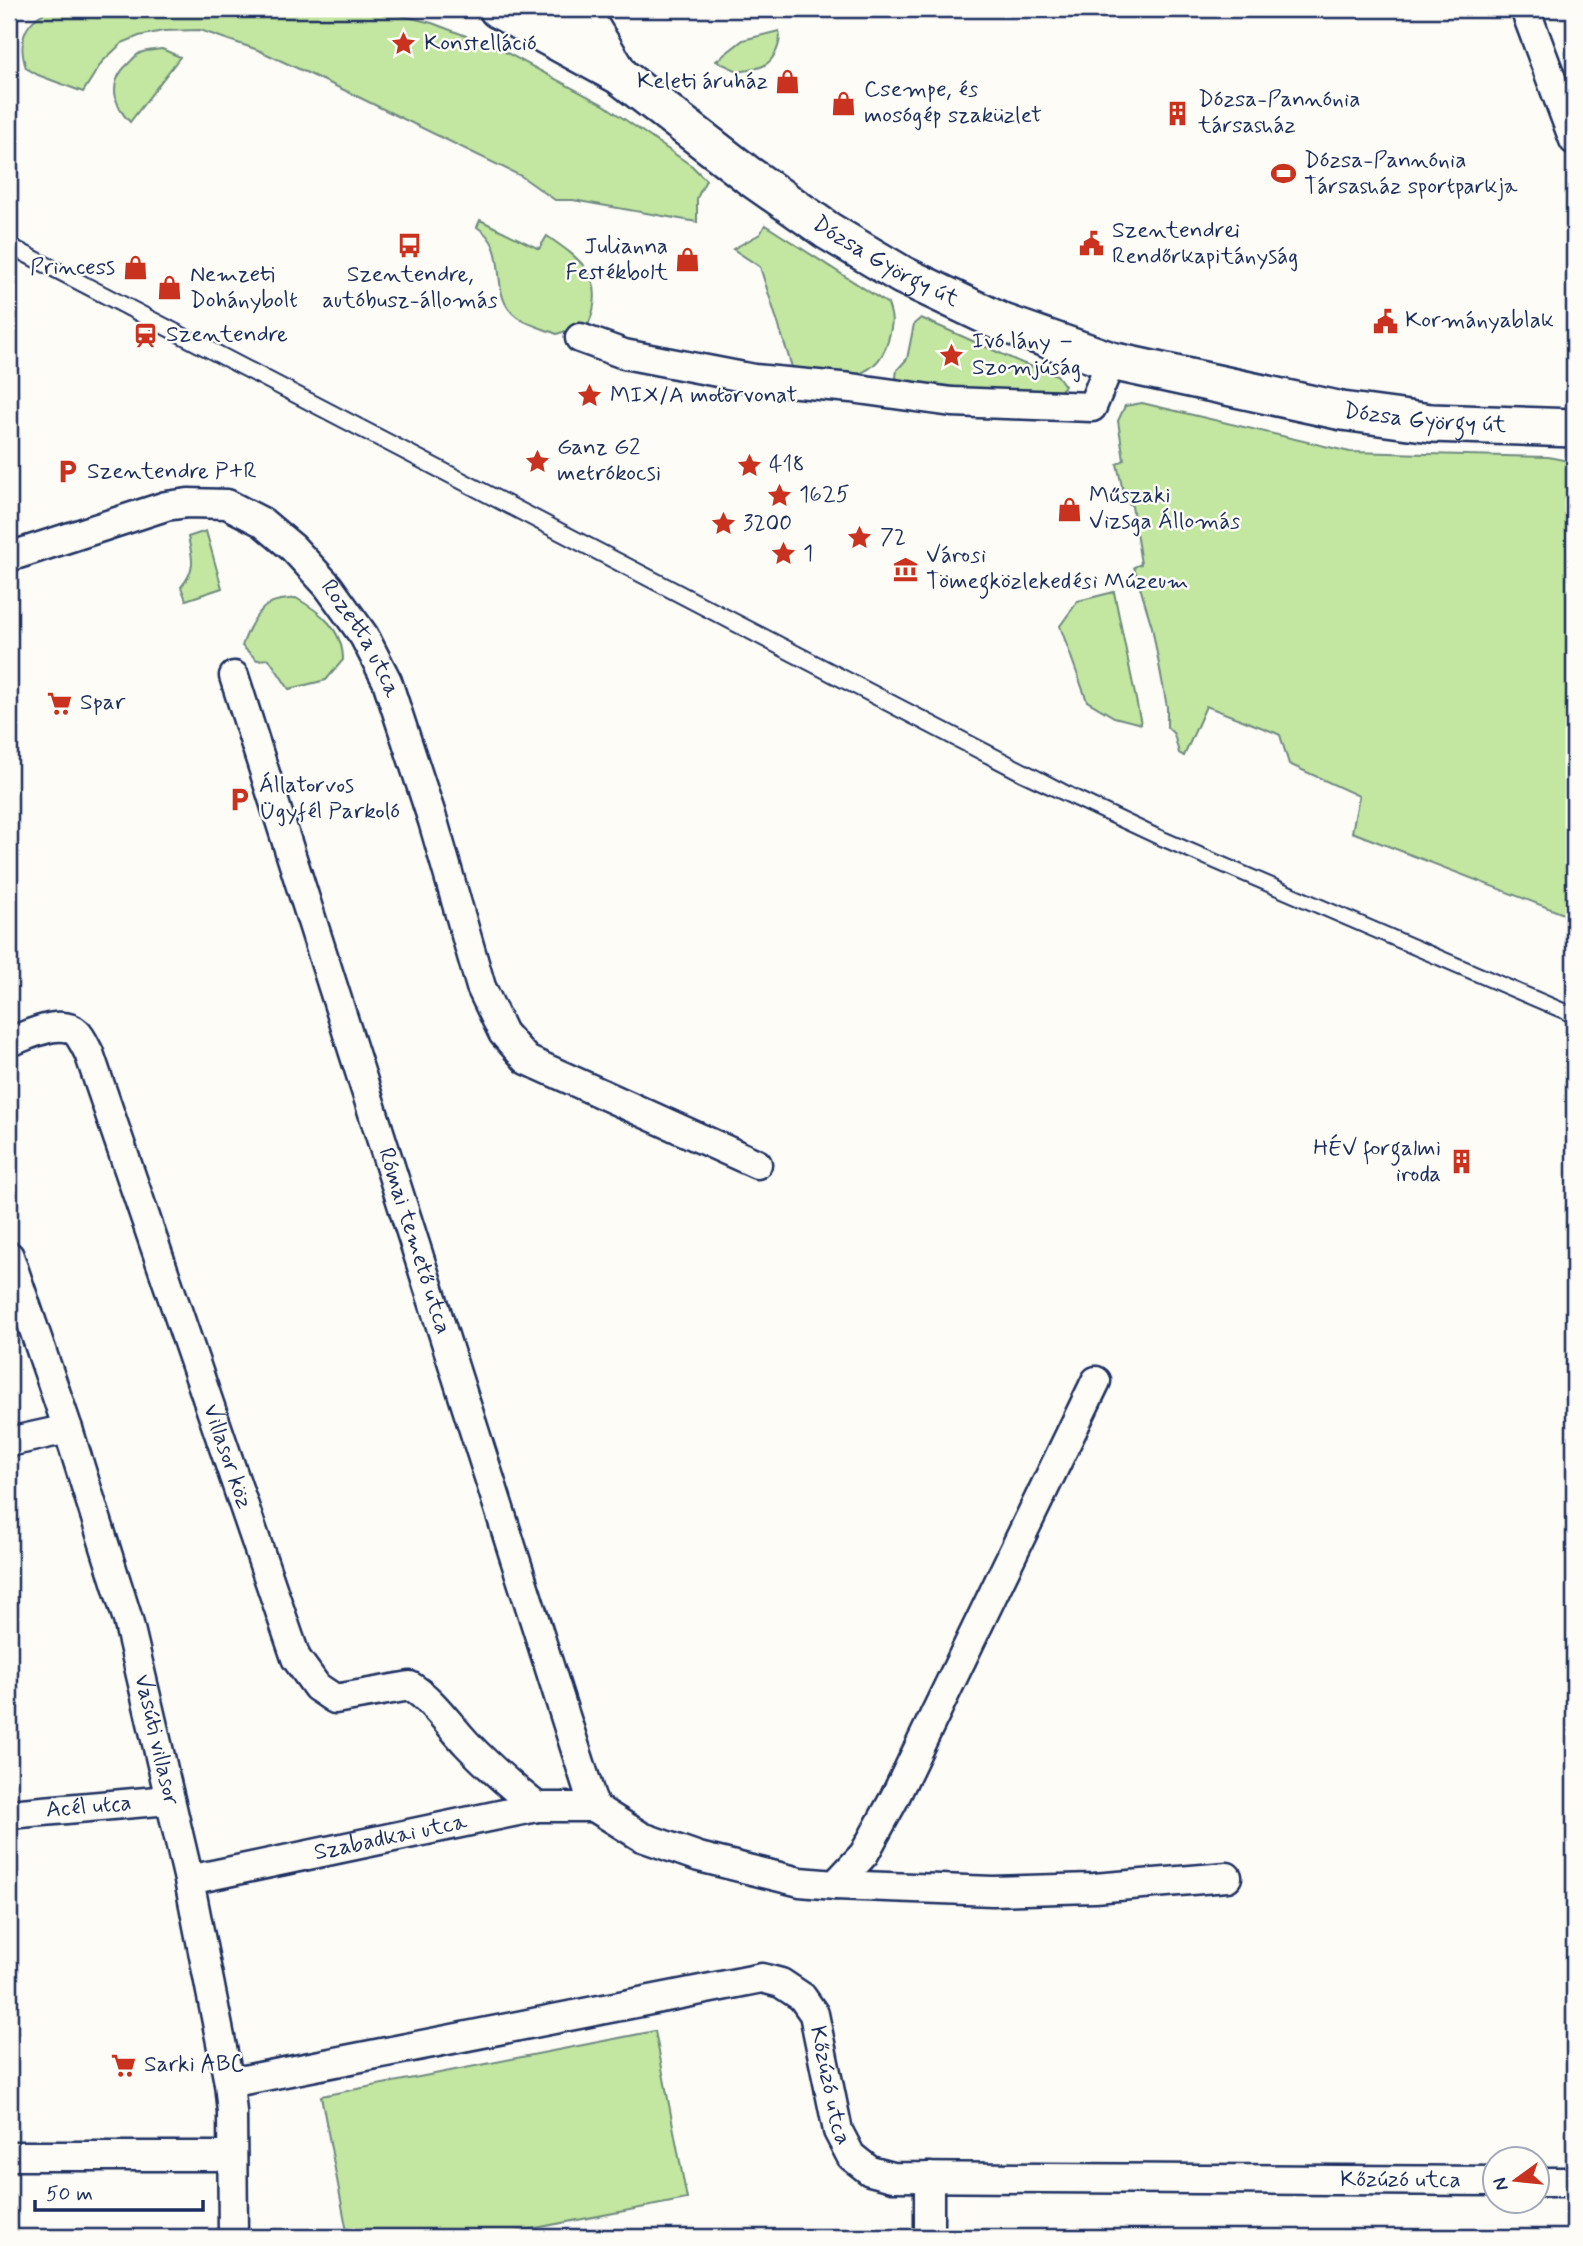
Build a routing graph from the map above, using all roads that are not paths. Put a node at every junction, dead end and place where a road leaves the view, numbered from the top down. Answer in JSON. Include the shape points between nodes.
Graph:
{"nodes":[{"id":1,"x":498,"y":9,"type":"edge"},
{"id":2,"x":566,"y":9,"type":"edge"},
{"id":3,"x":1525,"y":9,"type":"edge"},
{"id":4,"x":619,"y":75,"type":"junction"},
{"id":5,"x":1574,"y":140,"type":"edge"},
{"id":6,"x":580,"y":338,"type":"dead end"},
{"id":7,"x":1111,"y":361,"type":"junction"},
{"id":8,"x":1574,"y":428,"type":"edge"},
{"id":9,"x":9,"y":557,"type":"edge"},
{"id":10,"x":234,"y":676,"type":"dead end"},
{"id":11,"x":9,"y":1042,"type":"edge"},
{"id":12,"x":757,"y":1164,"type":"dead end"},
{"id":13,"x":9,"y":1256,"type":"edge"},
{"id":14,"x":1096,"y":1381,"type":"dead end"},
{"id":15,"x":68,"y":1429,"type":"junction"},
{"id":16,"x":9,"y":1442,"type":"edge"},
{"id":17,"x":169,"y":1800,"type":"junction"},
{"id":18,"x":537,"y":1807,"type":"junction"},
{"id":19,"x":594,"y":1807,"type":"junction"},
{"id":20,"x":9,"y":1814,"type":"edge"},
{"id":21,"x":1227,"y":1877,"type":"dead end"},
{"id":22,"x":189,"y":1880,"type":"junction"},
{"id":23,"x":835,"y":1885,"type":"junction"},
{"id":24,"x":229,"y":2083,"type":"junction"},
{"id":25,"x":232,"y":2156,"type":"junction"},
{"id":26,"x":9,"y":2157,"type":"edge"},
{"id":27,"x":929,"y":2177,"type":"junction"},
{"id":28,"x":1482,"y":2181,"type":"edge"},
{"id":29,"x":1552,"y":2182,"type":"edge"},
{"id":30,"x":1574,"y":2182,"type":"edge"},
{"id":31,"x":233,"y":2237,"type":"edge"},
{"id":32,"x":929,"y":2237,"type":"edge"}],
"edges":[{"from":1,"to":4,"type":"main road","name":"Dózsa György út"},
{"from":2,"to":4,"type":"main road","via":[[592,30]]},
{"from":3,"to":5,"type":"street"},
{"from":4,"to":7,"type":"main road","name":"Dózsa György út","via":[[758,182],[902,275],[1003,323]]},
{"from":6,"to":7,"type":"street","via":[[624,354],[754,379],[952,402],[1092,407]]},
{"from":7,"to":8,"type":"main road","name":"Dózsa György út","via":[[1342,411],[1431,423]]},
{"from":9,"to":12,"type":"street","name":"Rozetta utca","via":[[166,506],[227,504],[262,522],[328,586],[364,636],[387,681],[481,987],[503,1033],[527,1060]]},
{"from":10,"to":19,"type":"street","name":"Római temető utca"},
{"from":11,"to":18,"type":"street","name":"Villasor köz","via":[[69,1027],[89,1053],[296,1658],[317,1687],[335,1699],[410,1686]]},
{"from":13,"to":15,"type":"street","name":"Vasúti villasor"},
{"from":14,"to":23,"type":"street","via":[[894,1799],[864,1854]]},
{"from":15,"to":16,"type":"street"},
{"from":15,"to":17,"type":"street","name":"Vasúti villasor","via":[[128,1620]]},
{"from":17,"to":20,"type":"street","name":"Acél utca"},
{"from":17,"to":22,"type":"street","name":"Vasúti villasor"},
{"from":18,"to":19,"type":"street","name":"Szabadkai utca"},
{"from":18,"to":22,"type":"street","name":"Szabadkai utca"},
{"from":19,"to":23,"type":"street","via":[[642,1837],[698,1857],[800,1882]]},
{"from":21,"to":23,"type":"street","via":[[993,1891]]},
{"from":22,"to":24,"type":"street","name":"Vasúti villasor"},
{"from":24,"to":25,"type":"street","name":"Vasúti villasor"},
{"from":24,"to":27,"type":"street","name":"Kőzúzó utca","via":[[762,1978],[781,1983],[802,1997],[814,2014],[838,2131],[851,2156],[870,2171],[893,2177]]},
{"from":25,"to":26,"type":"street"},
{"from":25,"to":31,"type":"street","name":"Vasúti villasor"},
{"from":27,"to":28,"type":"street","name":"Kőzúzó utca"},
{"from":27,"to":32,"type":"street"},
{"from":29,"to":30,"type":"street"}]}
